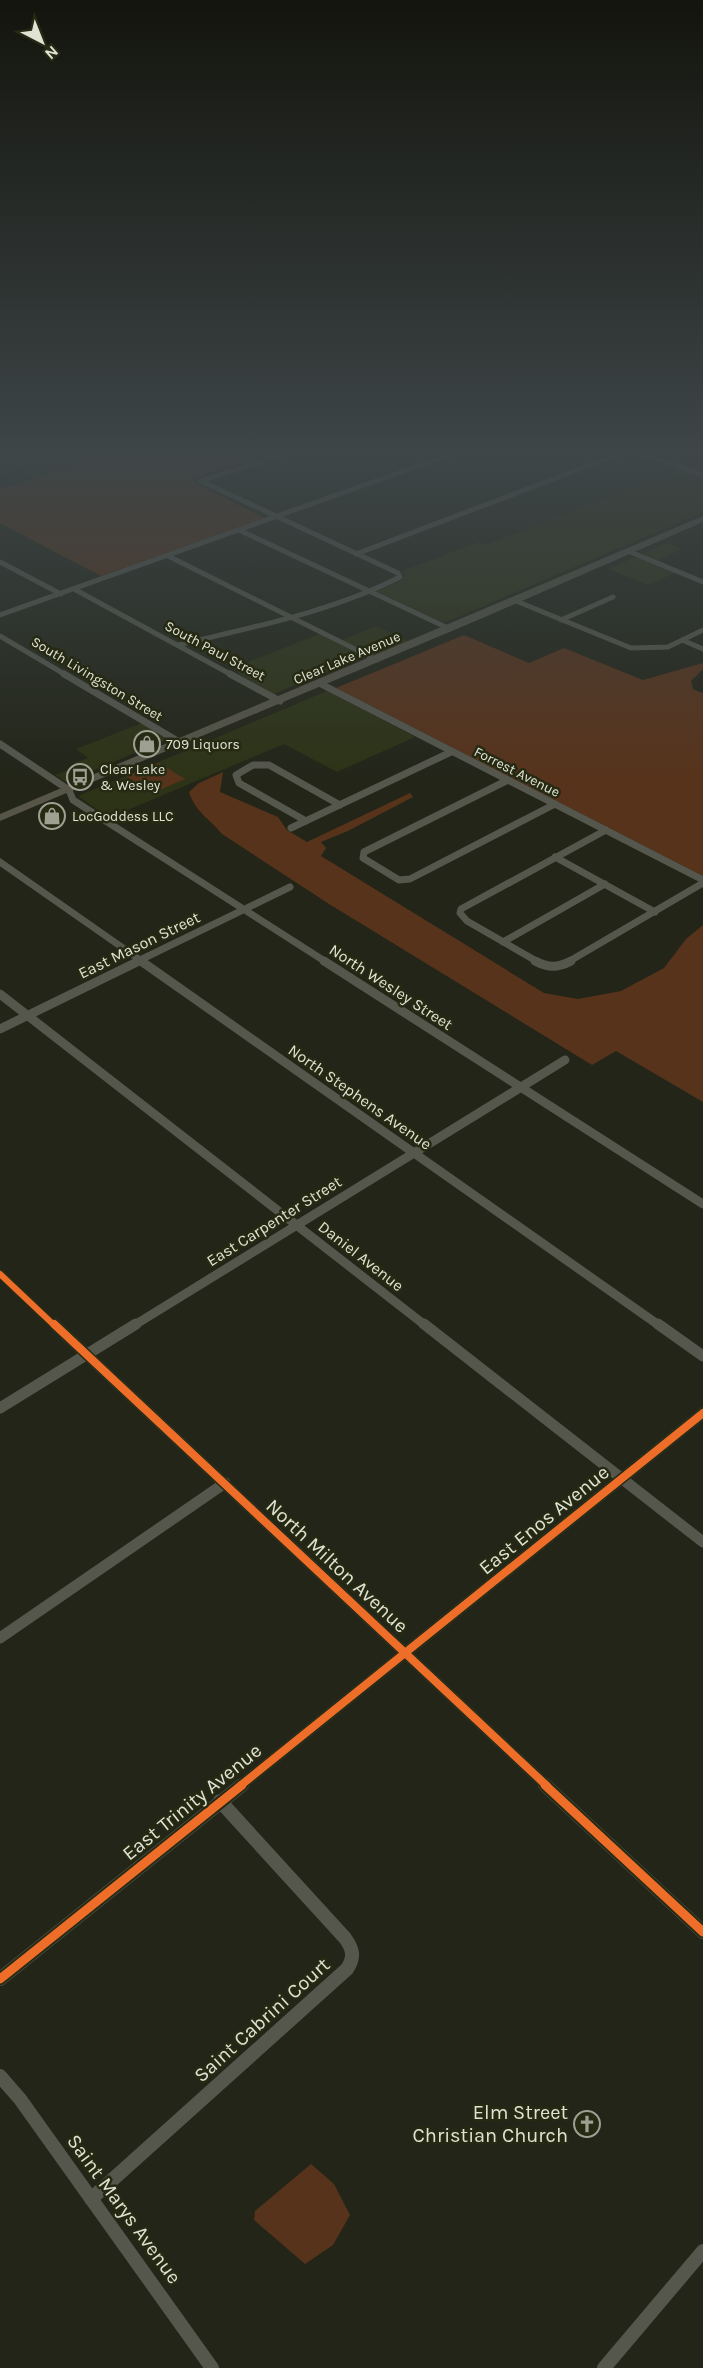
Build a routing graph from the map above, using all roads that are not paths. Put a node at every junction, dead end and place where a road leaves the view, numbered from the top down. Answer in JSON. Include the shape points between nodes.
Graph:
{"nodes":[{"id":1,"x":161,"y":559,"type":"edge"},
{"id":2,"x":173,"y":559,"type":"edge"},
{"id":3,"x":300,"y":559,"type":"edge"},
{"id":4,"x":365,"y":559,"type":"edge"},
{"id":5,"x":611,"y":559,"type":"edge"},
{"id":6,"x":646,"y":559,"type":"edge"},
{"id":7,"x":0,"y":562,"type":"edge"},
{"id":8,"x":703,"y":582,"type":"edge"},
{"id":9,"x":74,"y":589,"type":"junction"},
{"id":10,"x":370,"y":591,"type":"junction"},
{"id":11,"x":61,"y":594,"type":"junction"},
{"id":12,"x":613,"y":597,"type":"dead end"},
{"id":13,"x":516,"y":601,"type":"junction"},
{"id":14,"x":0,"y":615,"type":"edge"},
{"id":15,"x":292,"y":617,"type":"junction"},
{"id":16,"x":561,"y":620,"type":"junction"},
{"id":17,"x":450,"y":629,"type":"junction"},
{"id":18,"x":703,"y":630,"type":"edge"},
{"id":19,"x":0,"y":636,"type":"edge"},
{"id":20,"x":682,"y":640,"type":"junction"},
{"id":21,"x":177,"y":645,"type":"junction"},
{"id":22,"x":703,"y":649,"type":"edge"},
{"id":23,"x":377,"y":660,"type":"junction"},
{"id":24,"x":321,"y":684,"type":"junction"},
{"id":25,"x":280,"y":701,"type":"junction"},
{"id":26,"x":181,"y":743,"type":"junction"},
{"id":27,"x":0,"y":744,"type":"edge"},
{"id":28,"x":451,"y":752,"type":"junction"},
{"id":29,"x":508,"y":780,"type":"junction"},
{"id":30,"x":69,"y":790,"type":"junction"},
{"id":31,"x":555,"y":804,"type":"junction"},
{"id":32,"x":340,"y":805,"type":"junction"},
{"id":33,"x":0,"y":819,"type":"edge"},
{"id":34,"x":306,"y":821,"type":"junction"},
{"id":35,"x":291,"y":828,"type":"dead end"},
{"id":36,"x":606,"y":830,"type":"junction"},
{"id":37,"x":555,"y":857,"type":"junction"},
{"id":38,"x":0,"y":862,"type":"edge"},
{"id":39,"x":703,"y":882,"type":"edge"},
{"id":40,"x":605,"y":884,"type":"junction"},
{"id":41,"x":290,"y":887,"type":"dead end"},
{"id":42,"x":244,"y":910,"type":"junction"},
{"id":43,"x":655,"y":912,"type":"junction"},
{"id":44,"x":503,"y":942,"type":"junction"},
{"id":45,"x":140,"y":961,"type":"junction"},
{"id":46,"x":0,"y":994,"type":"edge"},
{"id":47,"x":28,"y":1015,"type":"junction"},
{"id":48,"x":0,"y":1029,"type":"edge"},
{"id":49,"x":565,"y":1060,"type":"dead end"},
{"id":50,"x":520,"y":1087,"type":"junction"},
{"id":51,"x":414,"y":1153,"type":"junction"},
{"id":52,"x":703,"y":1204,"type":"edge"},
{"id":53,"x":297,"y":1225,"type":"junction"},
{"id":54,"x":0,"y":1274,"type":"edge"},
{"id":55,"x":87,"y":1354,"type":"junction"},
{"id":56,"x":703,"y":1356,"type":"edge"},
{"id":57,"x":0,"y":1408,"type":"edge"},
{"id":58,"x":703,"y":1413,"type":"edge"},
{"id":59,"x":622,"y":1478,"type":"junction"},
{"id":60,"x":225,"y":1483,"type":"junction"},
{"id":61,"x":703,"y":1542,"type":"edge"},
{"id":62,"x":0,"y":1638,"type":"edge"},
{"id":63,"x":406,"y":1653,"type":"junction"},
{"id":64,"x":220,"y":1801,"type":"junction"},
{"id":65,"x":703,"y":1932,"type":"edge"},
{"id":66,"x":0,"y":1978,"type":"edge"},
{"id":67,"x":0,"y":2076,"type":"edge"},
{"id":68,"x":92,"y":2199,"type":"junction"},
{"id":69,"x":703,"y":2251,"type":"edge"},
{"id":70,"x":212,"y":2368,"type":"edge"},
{"id":71,"x":603,"y":2368,"type":"edge"}],
"edges":[{"from":1,"to":9,"type":"street"},
{"from":2,"to":15,"type":"street"},
{"from":3,"to":10,"type":"street"},
{"from":4,"to":10,"type":"street","via":[[400,575]]},
{"from":5,"to":13,"type":"main road","name":"Clear Lake Avenue"},
{"from":6,"to":8,"type":"street"},
{"from":7,"to":11,"type":"street"},
{"from":9,"to":11,"type":"street"},
{"from":9,"to":21,"type":"street","name":"South Paul Street"},
{"from":10,"to":15,"type":"street"},
{"from":10,"to":17,"type":"street"},
{"from":11,"to":14,"type":"street"},
{"from":12,"to":16,"type":"street"},
{"from":13,"to":16,"type":"street"},
{"from":13,"to":17,"type":"main road","name":"Clear Lake Avenue"},
{"from":15,"to":21,"type":"street"},
{"from":15,"to":23,"type":"street"},
{"from":16,"to":20,"type":"street","via":[[645,652]]},
{"from":17,"to":23,"type":"main road","name":"Clear Lake Avenue"},
{"from":18,"to":20,"type":"street"},
{"from":19,"to":26,"type":"street","name":"South Livingston Street"},
{"from":20,"to":22,"type":"street"},
{"from":21,"to":25,"type":"street","name":"South Paul Street"},
{"from":23,"to":24,"type":"main road","name":"Clear Lake Avenue"},
{"from":24,"to":25,"type":"main road","name":"Clear Lake Avenue"},
{"from":24,"to":28,"type":"street","name":"Forrest Avenue"},
{"from":25,"to":26,"type":"main road","name":"Clear Lake Avenue"},
{"from":26,"to":30,"type":"main road","name":"Clear Lake Avenue"},
{"from":27,"to":30,"type":"street","name":"North Wesley Street"},
{"from":28,"to":29,"type":"street","name":"Forrest Avenue"},
{"from":28,"to":32,"type":"street"},
{"from":29,"to":31,"type":"street","name":"Forrest Avenue"},
{"from":29,"to":31,"type":"street","via":[[364,852],[363,858],[399,880],[410,879]]},
{"from":30,"to":33,"type":"main road","name":"Clear Lake Avenue"},
{"from":30,"to":42,"type":"street","name":"North Wesley Street","via":[[73,800]]},
{"from":31,"to":36,"type":"street","name":"Forrest Avenue"},
{"from":32,"to":34,"type":"street"},
{"from":32,"to":34,"type":"street","via":[[269,765],[253,765],[236,775],[239,783]]},
{"from":34,"to":35,"type":"street"},
{"from":36,"to":37,"type":"street"},
{"from":36,"to":39,"type":"street","name":"Forrest Avenue"},
{"from":37,"to":40,"type":"street"},
{"from":37,"to":44,"type":"street","via":[[461,909],[462,917]]},
{"from":38,"to":45,"type":"street","name":"North Stephens Avenue"},
{"from":39,"to":43,"type":"street"},
{"from":40,"to":43,"type":"street"},
{"from":40,"to":44,"type":"street"},
{"from":41,"to":42,"type":"street","name":"East Mason Street"},
{"from":42,"to":45,"type":"street","name":"East Mason Street"},
{"from":42,"to":50,"type":"street","name":"North Wesley Street"},
{"from":43,"to":44,"type":"street","via":[[560,967],[546,966]]},
{"from":45,"to":47,"type":"street","name":"East Mason Street"},
{"from":45,"to":51,"type":"street","name":"North Stephens Avenue"},
{"from":46,"to":47,"type":"street","name":"Daniel Avenue"},
{"from":47,"to":48,"type":"street","name":"East Mason Street"},
{"from":47,"to":53,"type":"street","name":"Daniel Avenue"},
{"from":49,"to":50,"type":"street","name":"East Carpenter Street"},
{"from":50,"to":51,"type":"street","name":"East Carpenter Street"},
{"from":50,"to":52,"type":"street","name":"North Wesley Street"},
{"from":51,"to":53,"type":"street","name":"East Carpenter Street"},
{"from":51,"to":56,"type":"street","name":"North Stephens Avenue"},
{"from":53,"to":55,"type":"street","name":"East Carpenter Street"},
{"from":53,"to":59,"type":"street","name":"Daniel Avenue"},
{"from":54,"to":55,"type":"street","name":"North Milton Avenue"},
{"from":55,"to":57,"type":"street","name":"East Carpenter Street"},
{"from":55,"to":60,"type":"street","name":"North Milton Avenue"},
{"from":58,"to":59,"type":"street","name":"East Enos Avenue"},
{"from":59,"to":61,"type":"street","name":"Daniel Avenue"},
{"from":59,"to":63,"type":"street","name":"East Enos Avenue"},
{"from":60,"to":62,"type":"street"},
{"from":60,"to":63,"type":"street","name":"North Milton Avenue"},
{"from":63,"to":64,"type":"street","name":"East Trinity Avenue"},
{"from":63,"to":65,"type":"street","name":"North Milton Avenue"},
{"from":64,"to":66,"type":"street","name":"East Trinity Avenue"},
{"from":64,"to":68,"type":"street","name":"Saint Cabrini Court","via":[[345,1938],[353,1948],[353,1961]]},
{"from":67,"to":68,"type":"street","name":"Saint Marys Avenue"},
{"from":68,"to":70,"type":"street","name":"Saint Marys Avenue"},
{"from":69,"to":71,"type":"street"}]}
